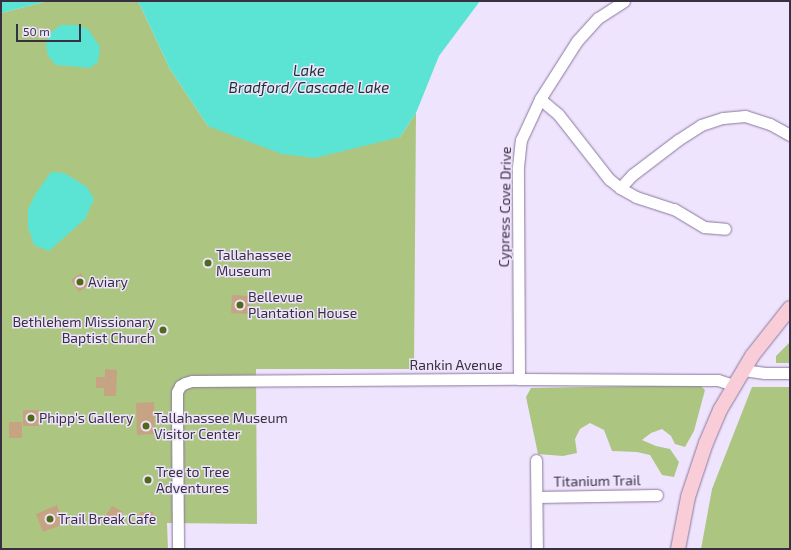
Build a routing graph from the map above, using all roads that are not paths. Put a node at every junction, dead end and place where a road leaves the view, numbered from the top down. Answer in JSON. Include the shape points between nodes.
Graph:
{"nodes":[{"id":1,"x":624,"y":1,"type":"edge"},
{"id":2,"x":540,"y":99,"type":"junction"},
{"id":3,"x":790,"y":135,"type":"edge"},
{"id":4,"x":620,"y":188,"type":"junction"},
{"id":5,"x":725,"y":229,"type":"dead end"},
{"id":6,"x":790,"y":308,"type":"edge"},
{"id":7,"x":743,"y":370,"type":"junction"},
{"id":8,"x":790,"y":374,"type":"edge"},
{"id":9,"x":519,"y":379,"type":"junction"},
{"id":10,"x":733,"y":385,"type":"junction"},
{"id":11,"x":536,"y":460,"type":"dead end"},
{"id":12,"x":657,"y":495,"type":"dead end"},
{"id":13,"x":537,"y":496,"type":"junction"},
{"id":14,"x":178,"y":549,"type":"edge"},
{"id":15,"x":537,"y":549,"type":"edge"},
{"id":16,"x":678,"y":549,"type":"edge"}],
"edges":[{"from":1,"to":2,"type":"street","name":"Cypress Cove Drive","via":[[605,12],[590,26],[566,56]]},
{"from":2,"to":4,"type":"street","via":[[558,114],[609,179]]},
{"from":2,"to":9,"type":"street","name":"Cypress Cove Drive","via":[[525,129],[518,167]]},
{"from":3,"to":4,"type":"street","via":[[770,124],[745,116],[723,118],[701,125],[678,140],[632,175]]},
{"from":4,"to":5,"type":"street","via":[[636,197],[674,209],[704,227]]},
{"from":6,"to":7,"type":"main road","via":[[770,330]]},
{"from":7,"to":8,"type":"street","via":[[765,374]]},
{"from":7,"to":10,"type":"main road"},
{"from":9,"to":10,"type":"street","name":"Rankin Avenue","via":[[718,380]]},
{"from":9,"to":14,"type":"street","name":"Rankin Avenue","via":[[185,383],[180,386],[177,400]]},
{"from":10,"to":16,"type":"main road","via":[[696,469]]},
{"from":11,"to":13,"type":"street"},
{"from":12,"to":13,"type":"street","name":"Titanium Trail"},
{"from":13,"to":15,"type":"street"}]}
